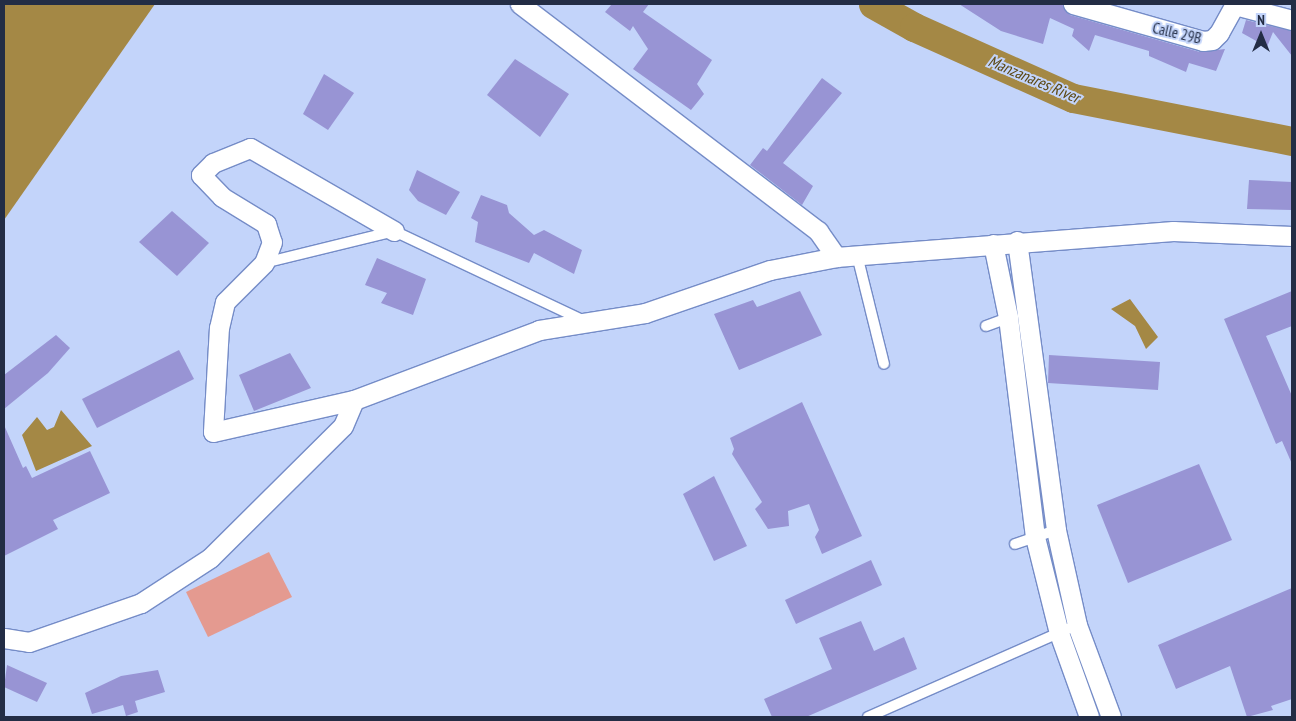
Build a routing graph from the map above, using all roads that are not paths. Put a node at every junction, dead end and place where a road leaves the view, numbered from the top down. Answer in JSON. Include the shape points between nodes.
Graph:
{"nodes":[{"id":1,"x":520,"y":4,"type":"edge"},
{"id":2,"x":1073,"y":4,"type":"edge"},
{"id":3,"x":1235,"y":4,"type":"edge"},
{"id":4,"x":1292,"y":20,"type":"edge"},
{"id":5,"x":394,"y":231,"type":"junction"},
{"id":6,"x":1292,"y":236,"type":"edge"},
{"id":7,"x":1017,"y":241,"type":"junction"},
{"id":8,"x":993,"y":244,"type":"junction"},
{"id":9,"x":857,"y":255,"type":"junction"},
{"id":10,"x":836,"y":257,"type":"junction"},
{"id":11,"x":264,"y":263,"type":"junction"},
{"id":12,"x":1017,"y":316,"type":"junction"},
{"id":13,"x":587,"y":322,"type":"junction"},
{"id":14,"x":986,"y":326,"type":"dead end"},
{"id":15,"x":884,"y":364,"type":"dead end"},
{"id":16,"x":354,"y":400,"type":"junction"},
{"id":17,"x":1056,"y":530,"type":"junction"},
{"id":18,"x":1035,"y":537,"type":"junction"},
{"id":19,"x":1015,"y":544,"type":"dead end"},
{"id":20,"x":1077,"y":625,"type":"junction"},
{"id":21,"x":1059,"y":633,"type":"junction"},
{"id":22,"x":4,"y":638,"type":"edge"},
{"id":23,"x":1096,"y":680,"type":"junction"},
{"id":24,"x":1077,"y":688,"type":"junction"},
{"id":25,"x":868,"y":717,"type":"edge"},
{"id":26,"x":1089,"y":717,"type":"edge"},
{"id":27,"x":1111,"y":717,"type":"edge"}],
"edges":[{"from":1,"to":10,"type":"street","via":[[818,231]]},
{"from":2,"to":3,"type":"street","name":"Calle 29B","via":[[1203,41],[1212,40],[1219,33]]},
{"from":3,"to":4,"type":"street","name":"Calle 29B"},
{"from":5,"to":11,"type":"lane"},
{"from":5,"to":11,"type":"street","via":[[250,148],[214,163],[201,175],[222,197],[266,224],[272,242]]},
{"from":5,"to":13,"type":"lane"},
{"from":6,"to":7,"type":"street","via":[[1174,231]]},
{"from":7,"to":8,"type":"street"},
{"from":7,"to":12,"type":"street"},
{"from":8,"to":9,"type":"street"},
{"from":8,"to":12,"type":"street"},
{"from":9,"to":10,"type":"street"},
{"from":9,"to":15,"type":"lane"},
{"from":10,"to":13,"type":"street","via":[[770,270],[645,313]]},
{"from":11,"to":16,"type":"street","via":[[225,302],[218,327],[213,432]]},
{"from":12,"to":14,"type":"lane"},
{"from":12,"to":17,"type":"street"},
{"from":12,"to":18,"type":"street"},
{"from":13,"to":16,"type":"street","via":[[539,330]]},
{"from":16,"to":22,"type":"street","via":[[343,426],[210,558],[141,603],[29,642]]},
{"from":17,"to":18,"type":"lane"},
{"from":17,"to":20,"type":"street"},
{"from":18,"to":19,"type":"lane"},
{"from":18,"to":21,"type":"street"},
{"from":20,"to":21,"type":"lane"},
{"from":20,"to":23,"type":"street"},
{"from":21,"to":24,"type":"street"},
{"from":21,"to":25,"type":"lane"},
{"from":23,"to":24,"type":"street"},
{"from":23,"to":27,"type":"street"},
{"from":24,"to":26,"type":"street"}]}
